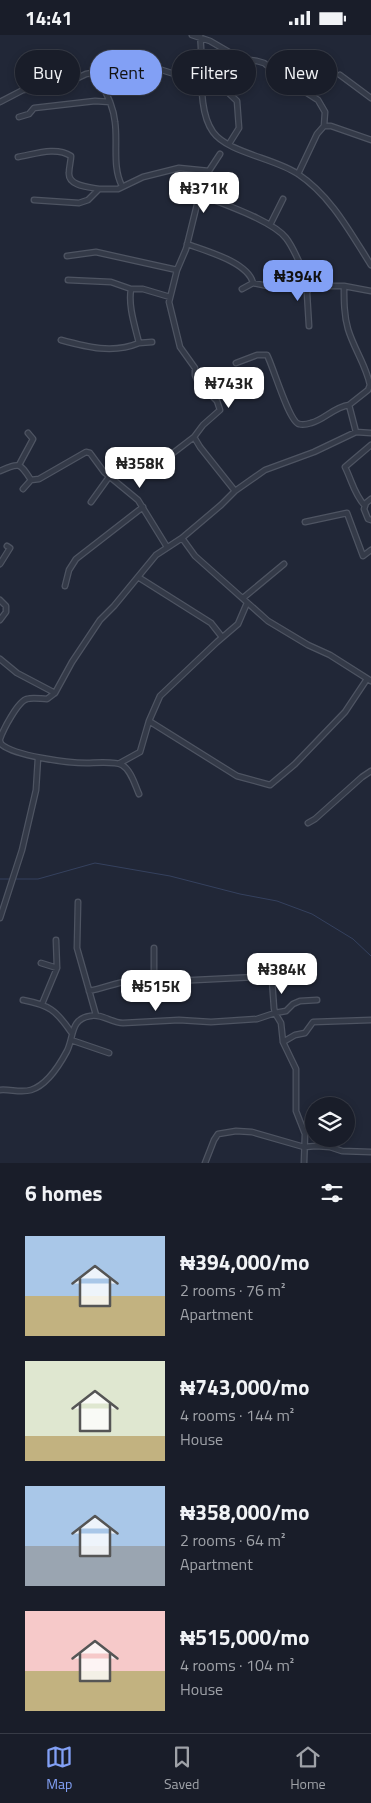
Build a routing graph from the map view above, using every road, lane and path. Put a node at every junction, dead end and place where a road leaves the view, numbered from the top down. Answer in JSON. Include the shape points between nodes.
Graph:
{"nodes":[{"id":1,"x":192,"y":35,"type":"edge"},
{"id":2,"x":200,"y":37,"type":"edge"},
{"id":3,"x":201,"y":50,"type":"edge"},
{"id":4,"x":90,"y":73,"type":"edge"},
{"id":5,"x":340,"y":75,"type":"dead end"},
{"id":6,"x":108,"y":95,"type":"edge"},
{"id":7,"x":203,"y":95,"type":"edge"},
{"id":8,"x":231,"y":95,"type":"edge"},
{"id":9,"x":371,"y":98,"type":"edge"},
{"id":10,"x":0,"y":102,"type":"edge"},
{"id":11,"x":110,"y":102,"type":"junction"},
{"id":12,"x":19,"y":117,"type":"dead end"},
{"id":13,"x":324,"y":126,"type":"junction"},
{"id":14,"x":371,"y":140,"type":"edge"},
{"id":15,"x":228,"y":144,"type":"junction"},
{"id":16,"x":220,"y":154,"type":"dead end"},
{"id":17,"x":18,"y":157,"type":"dead end"},
{"id":18,"x":209,"y":171,"type":"junction"},
{"id":19,"x":298,"y":174,"type":"junction"},
{"id":20,"x":122,"y":186,"type":"junction"},
{"id":21,"x":99,"y":189,"type":"junction"},
{"id":22,"x":199,"y":194,"type":"junction"},
{"id":23,"x":283,"y":199,"type":"dead end"},
{"id":24,"x":34,"y":200,"type":"dead end"},
{"id":25,"x":270,"y":225,"type":"junction"},
{"id":26,"x":187,"y":244,"type":"junction"},
{"id":27,"x":67,"y":256,"type":"dead end"},
{"id":28,"x":371,"y":265,"type":"edge"},
{"id":29,"x":177,"y":270,"type":"junction"},
{"id":30,"x":68,"y":281,"type":"dead end"},
{"id":31,"x":253,"y":283,"type":"junction"},
{"id":32,"x":310,"y":283,"type":"junction"},
{"id":33,"x":344,"y":286,"type":"junction"},
{"id":34,"x":131,"y":289,"type":"junction"},
{"id":35,"x":242,"y":289,"type":"dead end"},
{"id":36,"x":308,"y":289,"type":"junction"},
{"id":37,"x":371,"y":291,"type":"edge"},
{"id":38,"x":170,"y":297,"type":"junction"},
{"id":39,"x":309,"y":326,"type":"dead end"},
{"id":40,"x":61,"y":340,"type":"dead end"},
{"id":41,"x":139,"y":343,"type":"junction"},
{"id":42,"x":152,"y":343,"type":"dead end"},
{"id":43,"x":236,"y":363,"type":"dead end"},
{"id":44,"x":349,"y":405,"type":"junction"},
{"id":45,"x":356,"y":432,"type":"junction"},
{"id":46,"x":28,"y":433,"type":"dead end"},
{"id":47,"x":371,"y":433,"type":"edge"},
{"id":48,"x":194,"y":437,"type":"junction"},
{"id":49,"x":371,"y":445,"type":"edge"},
{"id":50,"x":160,"y":463,"type":"dead end"},
{"id":51,"x":19,"y":465,"type":"junction"},
{"id":52,"x":0,"y":471,"type":"edge"},
{"id":53,"x":110,"y":477,"type":"junction"},
{"id":54,"x":31,"y":480,"type":"junction"},
{"id":55,"x":22,"y":489,"type":"dead end"},
{"id":56,"x":235,"y":491,"type":"junction"},
{"id":57,"x":371,"y":499,"type":"edge"},
{"id":58,"x":91,"y":502,"type":"dead end"},
{"id":59,"x":365,"y":506,"type":"junction"},
{"id":60,"x":143,"y":507,"type":"junction"},
{"id":61,"x":371,"y":520,"type":"edge"},
{"id":62,"x":305,"y":522,"type":"dead end"},
{"id":63,"x":182,"y":538,"type":"junction"},
{"id":64,"x":7,"y":546,"type":"dead end"},
{"id":65,"x":166,"y":547,"type":"junction"},
{"id":66,"x":371,"y":550,"type":"edge"},
{"id":67,"x":0,"y":563,"type":"edge"},
{"id":68,"x":284,"y":564,"type":"dead end"},
{"id":69,"x":138,"y":577,"type":"junction"},
{"id":70,"x":66,"y":586,"type":"dead end"},
{"id":71,"x":243,"y":598,"type":"junction"},
{"id":72,"x":0,"y":600,"type":"edge"},
{"id":73,"x":247,"y":603,"type":"junction"},
{"id":74,"x":0,"y":620,"type":"edge"},
{"id":75,"x":222,"y":637,"type":"junction"},
{"id":76,"x":0,"y":659,"type":"edge"},
{"id":77,"x":369,"y":680,"type":"edge"},
{"id":78,"x":55,"y":693,"type":"junction"},
{"id":79,"x":149,"y":721,"type":"junction"},
{"id":80,"x":0,"y":742,"type":"edge"},
{"id":81,"x":38,"y":758,"type":"junction"},
{"id":82,"x":120,"y":763,"type":"junction"},
{"id":83,"x":371,"y":771,"type":"edge"},
{"id":84,"x":140,"y":794,"type":"dead end"},
{"id":85,"x":308,"y":823,"type":"dead end"},
{"id":86,"x":78,"y":902,"type":"dead end"},
{"id":87,"x":0,"y":918,"type":"edge"},
{"id":88,"x":56,"y":940,"type":"dead end"},
{"id":89,"x":154,"y":948,"type":"dead end"},
{"id":90,"x":41,"y":963,"type":"dead end"},
{"id":91,"x":57,"y":968,"type":"junction"},
{"id":92,"x":154,"y":982,"type":"junction"},
{"id":93,"x":89,"y":991,"type":"junction"},
{"id":94,"x":23,"y":1000,"type":"dead end"},
{"id":95,"x":318,"y":1000,"type":"dead end"},
{"id":96,"x":42,"y":1004,"type":"junction"},
{"id":97,"x":275,"y":1013,"type":"junction"},
{"id":98,"x":96,"y":1015,"type":"junction"},
{"id":99,"x":371,"y":1020,"type":"edge"},
{"id":100,"x":71,"y":1032,"type":"junction"},
{"id":101,"x":71,"y":1041,"type":"junction"},
{"id":102,"x":282,"y":1042,"type":"junction"},
{"id":103,"x":109,"y":1053,"type":"dead end"},
{"id":104,"x":0,"y":1090,"type":"edge"},
{"id":105,"x":304,"y":1147,"type":"junction"},
{"id":106,"x":371,"y":1152,"type":"edge"},
{"id":107,"x":205,"y":1163,"type":"edge"},
{"id":108,"x":304,"y":1163,"type":"edge"}],
"edges":[{"from":1,"to":2,"type":"street"},
{"from":2,"to":3,"type":"street"},
{"from":2,"to":13,"type":"street","via":[[241,59],[264,63],[318,100],[325,112]]},
{"from":4,"to":10,"type":"street","via":[[67,83],[23,90]]},
{"from":5,"to":9,"type":"street"},
{"from":6,"to":11,"type":"street"},
{"from":7,"to":15,"type":"street","via":[[214,133]]},
{"from":8,"to":15,"type":"street","via":[[237,101],[240,128]]},
{"from":11,"to":12,"type":"street","via":[[34,108]]},
{"from":11,"to":20,"type":"street","via":[[116,122],[116,165]]},
{"from":13,"to":14,"type":"street"},
{"from":13,"to":19,"type":"street","via":[[313,140]]},
{"from":15,"to":19,"type":"street"},
{"from":16,"to":18,"type":"street"},
{"from":17,"to":21,"type":"street","via":[[58,150],[65,152],[72,156],[70,179],[81,186]]},
{"from":18,"to":20,"type":"street","via":[[179,168]]},
{"from":18,"to":22,"type":"street"},
{"from":19,"to":28,"type":"street","via":[[337,212]]},
{"from":20,"to":21,"type":"street"},
{"from":21,"to":24,"type":"street","via":[[88,200],[79,203]]},
{"from":22,"to":25,"type":"street"},
{"from":22,"to":26,"type":"street"},
{"from":23,"to":25,"type":"street"},
{"from":25,"to":32,"type":"street","via":[[287,239]]},
{"from":26,"to":29,"type":"street"},
{"from":26,"to":31,"type":"street","via":[[247,270]]},
{"from":27,"to":29,"type":"street","via":[[96,252]]},
{"from":29,"to":38,"type":"street"},
{"from":30,"to":34,"type":"street","via":[[111,282]]},
{"from":31,"to":35,"type":"street"},
{"from":31,"to":36,"type":"street"},
{"from":32,"to":33,"type":"street","via":[[313,286]]},
{"from":32,"to":36,"type":"street"},
{"from":33,"to":37,"type":"street"},
{"from":33,"to":44,"type":"street","via":[[345,319],[370,385],[368,391]]},
{"from":34,"to":38,"type":"street"},
{"from":34,"to":41,"type":"street","via":[[131,308]]},
{"from":36,"to":39,"type":"street"},
{"from":38,"to":48,"type":"street","via":[[180,347],[195,368],[198,382],[220,407]]},
{"from":40,"to":41,"type":"street","via":[[107,350]]},
{"from":41,"to":42,"type":"street"},
{"from":43,"to":44,"type":"street","via":[[267,355],[285,402],[294,421],[299,424],[312,423]]},
{"from":44,"to":45,"type":"street"},
{"from":45,"to":47,"type":"street"},
{"from":45,"to":56,"type":"street","via":[[314,452],[265,469]]},
{"from":46,"to":51,"type":"street","via":[[33,439]]},
{"from":48,"to":50,"type":"street"},
{"from":48,"to":56,"type":"street"},
{"from":49,"to":59,"type":"street","via":[[345,467],[356,497]]},
{"from":51,"to":52,"type":"street"},
{"from":51,"to":54,"type":"street"},
{"from":53,"to":54,"type":"street","via":[[86,452],[39,479]]},
{"from":53,"to":58,"type":"street"},
{"from":53,"to":60,"type":"street"},
{"from":54,"to":55,"type":"street"},
{"from":56,"to":63,"type":"street"},
{"from":57,"to":59,"type":"street"},
{"from":59,"to":61,"type":"street"},
{"from":60,"to":65,"type":"street"},
{"from":60,"to":70,"type":"street","via":[[76,559]]},
{"from":62,"to":66,"type":"street","via":[[347,513],[363,556]]},
{"from":63,"to":65,"type":"street"},
{"from":63,"to":71,"type":"street","via":[[195,556]]},
{"from":64,"to":67,"type":"street","via":[[10,548]]},
{"from":65,"to":69,"type":"street"},
{"from":68,"to":71,"type":"street"},
{"from":69,"to":75,"type":"street","via":[[211,623]]},
{"from":69,"to":78,"type":"street","via":[[100,620]]},
{"from":71,"to":73,"type":"street"},
{"from":72,"to":74,"type":"street","via":[[6,606],[6,612]]},
{"from":73,"to":75,"type":"street","via":[[238,624]]},
{"from":73,"to":77,"type":"street","via":[[275,626]]},
{"from":75,"to":79,"type":"street","via":[[160,697]]},
{"from":76,"to":78,"type":"street","via":[[17,673]]},
{"from":77,"to":79,"type":"street","via":[[345,712],[270,785],[237,776]]},
{"from":78,"to":80,"type":"street","via":[[47,699],[23,701]]},
{"from":79,"to":82,"type":"street","via":[[140,752]]},
{"from":80,"to":81,"type":"street","via":[[6,748]]},
{"from":81,"to":82,"type":"street"},
{"from":81,"to":87,"type":"street","via":[[36,791]]},
{"from":82,"to":84,"type":"street"},
{"from":83,"to":85,"type":"street"},
{"from":86,"to":93,"type":"street","via":[[77,948]]},
{"from":88,"to":91,"type":"street"},
{"from":89,"to":92,"type":"street"},
{"from":90,"to":91,"type":"street"},
{"from":91,"to":96,"type":"street"},
{"from":92,"to":93,"type":"street","via":[[135,979]]},
{"from":92,"to":97,"type":"street","via":[[266,977],[272,980]]},
{"from":93,"to":98,"type":"street"},
{"from":94,"to":96,"type":"street"},
{"from":95,"to":97,"type":"street","via":[[300,1001],[286,1011]]},
{"from":96,"to":100,"type":"street","via":[[59,1015]]},
{"from":97,"to":98,"type":"street","via":[[257,1019],[123,1023]]},
{"from":97,"to":102,"type":"street","via":[[281,1023]]},
{"from":98,"to":100,"type":"street","via":[[77,1022]]},
{"from":99,"to":102,"type":"street","via":[[313,1022],[305,1033]]},
{"from":100,"to":101,"type":"street"},
{"from":101,"to":103,"type":"street"},
{"from":101,"to":104,"type":"street","via":[[58,1067],[39,1086],[27,1091]]},
{"from":102,"to":105,"type":"street","via":[[296,1069],[296,1111],[304,1128]]},
{"from":105,"to":106,"type":"street"},
{"from":105,"to":107,"type":"street","via":[[252,1133],[223,1132],[214,1139]]},
{"from":105,"to":108,"type":"street"}]}
